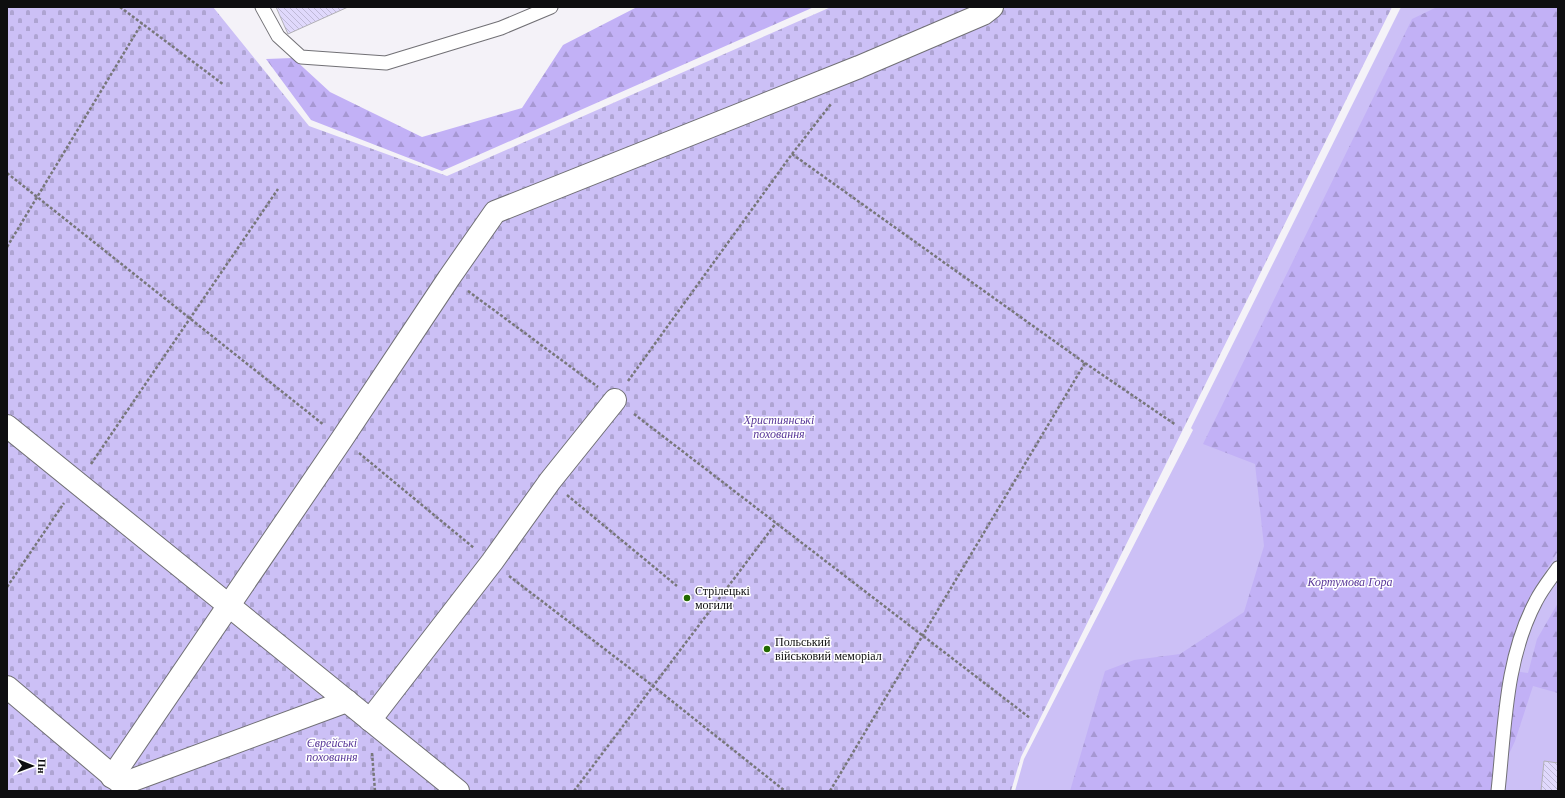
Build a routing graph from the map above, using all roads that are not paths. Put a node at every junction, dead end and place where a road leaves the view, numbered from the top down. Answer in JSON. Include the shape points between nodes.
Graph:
{"nodes":[{"id":1,"x":262,"y":7,"type":"edge"},
{"id":2,"x":551,"y":7,"type":"edge"},
{"id":3,"x":992,"y":7,"type":"edge"},
{"id":4,"x":615,"y":400,"type":"road end"},
{"id":5,"x":7,"y":426,"type":"edge"},
{"id":6,"x":1558,"y":568,"type":"edge"},
{"id":7,"x":228,"y":606,"type":"junction"},
{"id":8,"x":7,"y":687,"type":"edge"},
{"id":9,"x":347,"y":701,"type":"junction"},
{"id":10,"x":370,"y":720,"type":"junction"},
{"id":11,"x":112,"y":777,"type":"junction"},
{"id":12,"x":458,"y":791,"type":"edge"},
{"id":13,"x":1498,"y":791,"type":"edge"}],
"edges":[{"from":1,"to":2,"type":"lane","via":[[278,36],[300,57],[386,63],[501,28]]},
{"from":3,"to":7,"type":"street","via":[[983,14],[859,67],[495,212]]},
{"from":4,"to":10,"type":"street","via":[[550,481],[492,562]]},
{"from":5,"to":7,"type":"street"},
{"from":6,"to":13,"type":"lane","via":[[1536,600],[1521,635],[1510,676]]},
{"from":7,"to":9,"type":"street"},
{"from":7,"to":11,"type":"street"},
{"from":8,"to":11,"type":"street"},
{"from":9,"to":10,"type":"street"},
{"from":9,"to":11,"type":"street","via":[[122,784]]},
{"from":10,"to":12,"type":"street"}]}
